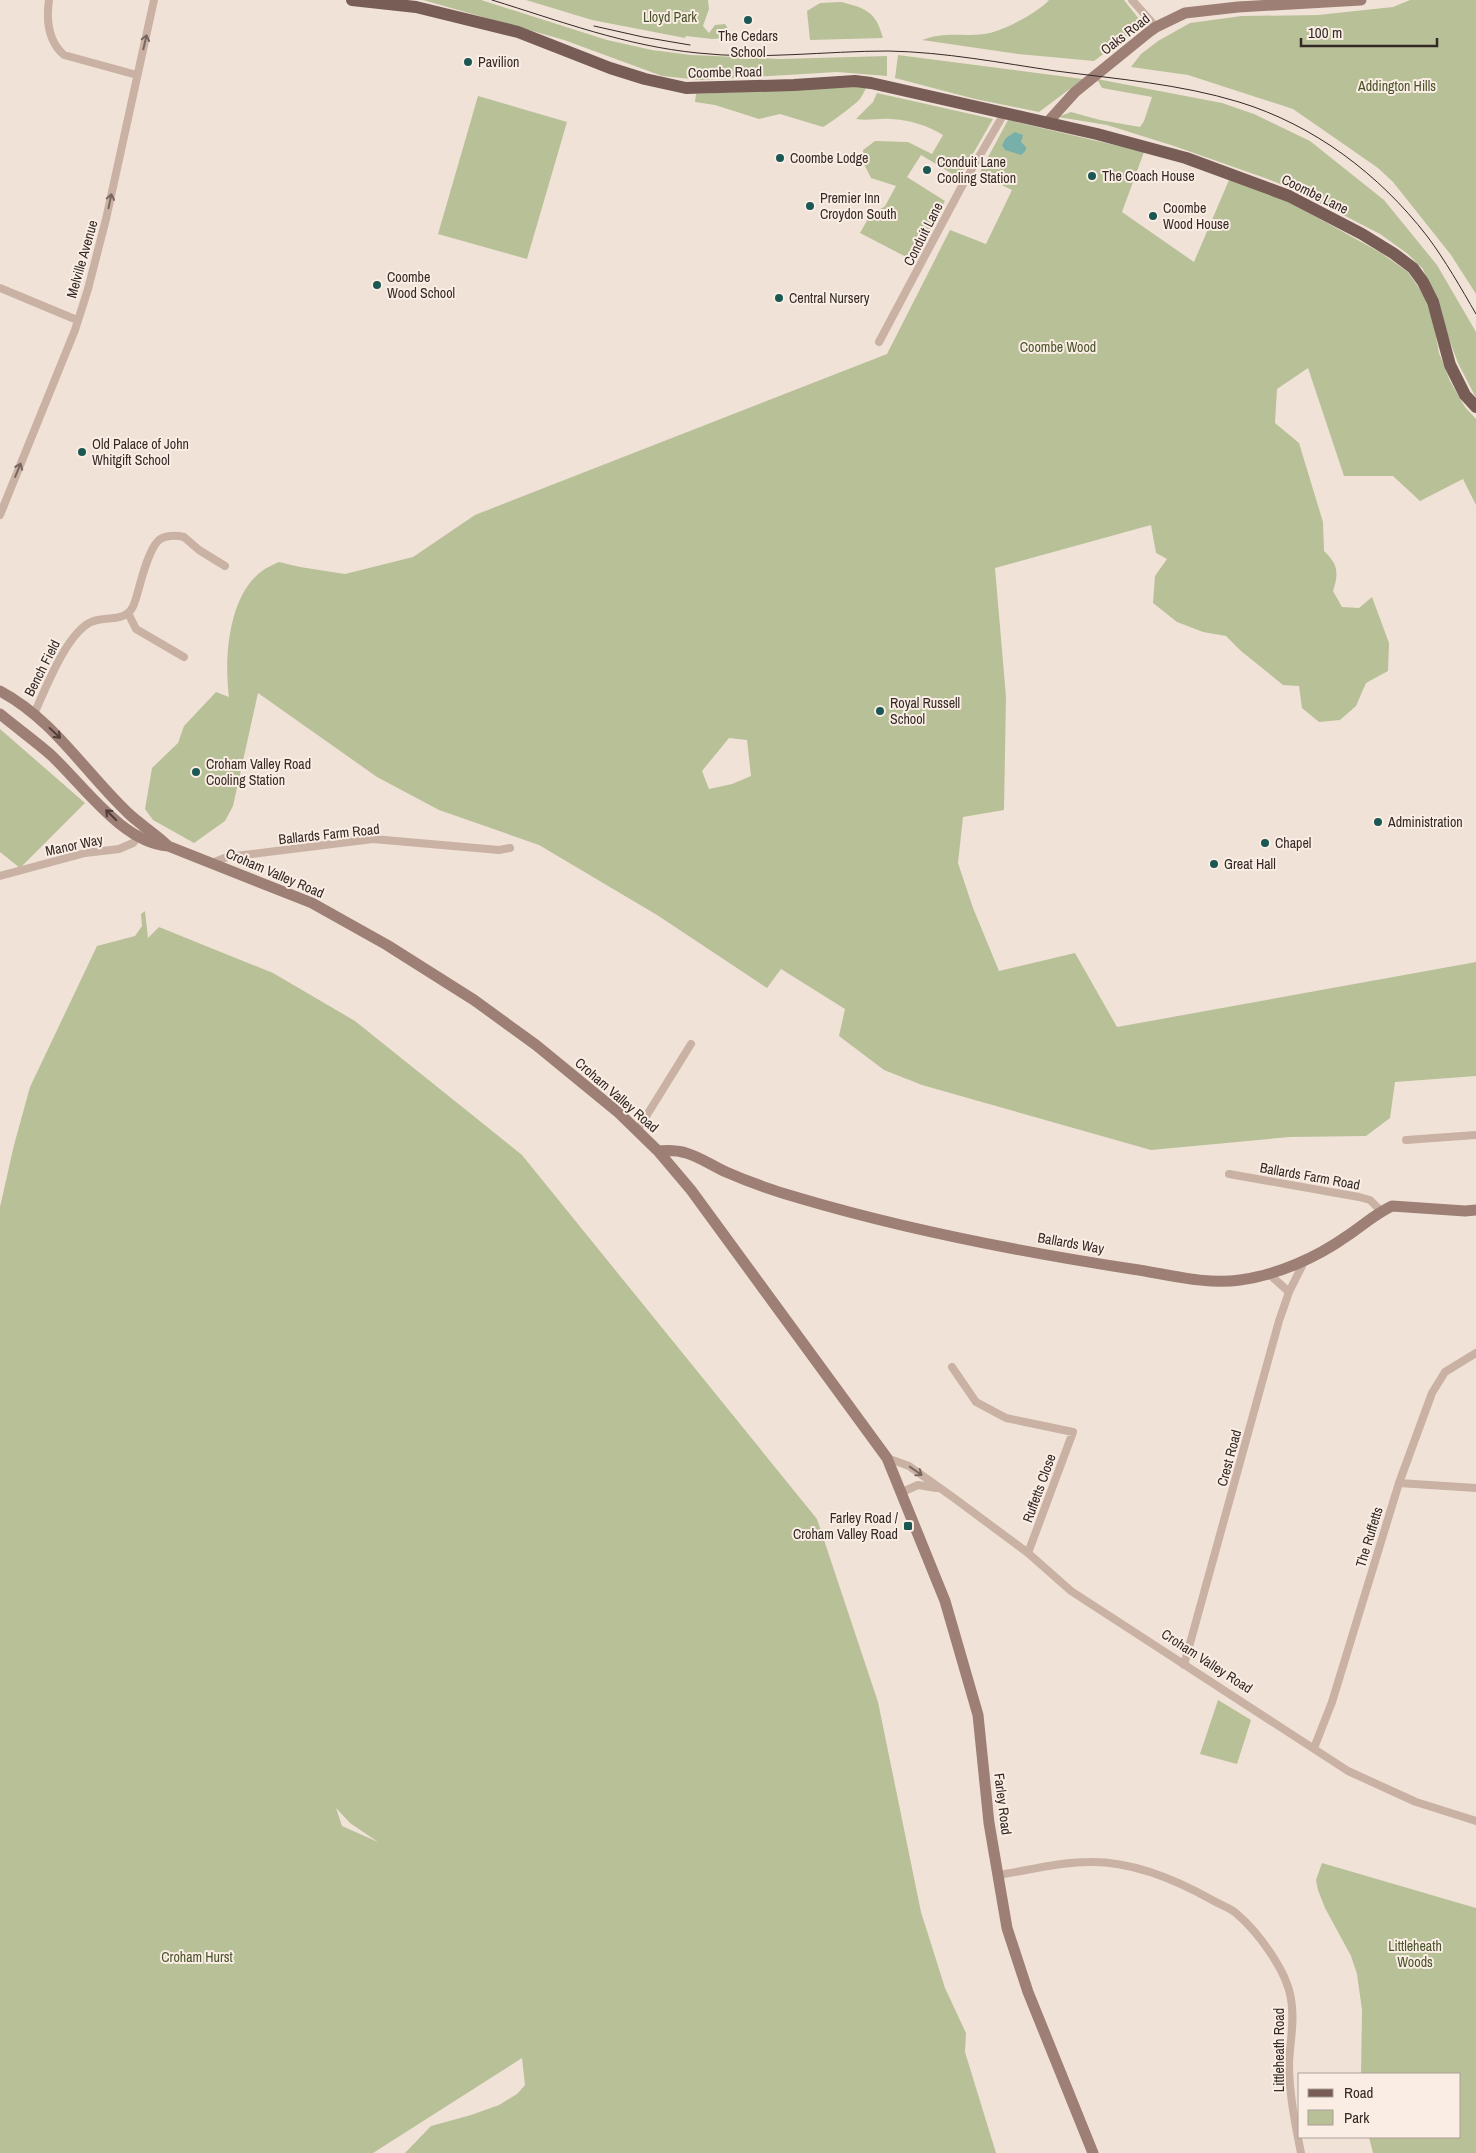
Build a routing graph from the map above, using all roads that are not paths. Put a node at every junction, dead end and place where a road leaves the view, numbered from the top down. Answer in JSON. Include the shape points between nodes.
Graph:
{"nodes":[{"id":1,"x":49,"y":0,"type":"edge"},
{"id":2,"x":154,"y":0,"type":"edge"},
{"id":3,"x":352,"y":0,"type":"edge"},
{"id":4,"x":1132,"y":0,"type":"edge"},
{"id":5,"x":1361,"y":0,"type":"edge"},
{"id":6,"x":1156,"y":27,"type":"junction"},
{"id":7,"x":137,"y":75,"type":"junction"},
{"id":8,"x":1005,"y":112,"type":"junction"},
{"id":9,"x":1047,"y":123,"type":"junction"},
{"id":10,"x":0,"y":288,"type":"edge"},
{"id":11,"x":77,"y":320,"type":"junction"},
{"id":12,"x":879,"y":342,"type":"dead end"},
{"id":13,"x":1476,"y":407,"type":"edge"},
{"id":14,"x":0,"y":515,"type":"edge"},
{"id":15,"x":225,"y":566,"type":"dead end"},
{"id":16,"x":128,"y":613,"type":"junction"},
{"id":17,"x":184,"y":657,"type":"dead end"},
{"id":18,"x":1,"y":692,"type":"edge"},
{"id":19,"x":0,"y":714,"type":"edge"},
{"id":20,"x":34,"y":714,"type":"junction"},
{"id":21,"x":146,"y":828,"type":"junction"},
{"id":22,"x":139,"y":837,"type":"junction"},
{"id":23,"x":168,"y":846,"type":"junction"},
{"id":24,"x":510,"y":848,"type":"dead end"},
{"id":25,"x":212,"y":863,"type":"junction"},
{"id":26,"x":0,"y":876,"type":"edge"},
{"id":27,"x":691,"y":1044,"type":"dead end"},
{"id":28,"x":637,"y":1131,"type":"junction"},
{"id":29,"x":1476,"y":1135,"type":"edge"},
{"id":30,"x":1406,"y":1140,"type":"dead end"},
{"id":31,"x":658,"y":1151,"type":"junction"},
{"id":32,"x":1229,"y":1174,"type":"dead end"},
{"id":33,"x":1476,"y":1210,"type":"edge"},
{"id":34,"x":1381,"y":1211,"type":"junction"},
{"id":35,"x":1305,"y":1260,"type":"junction"},
{"id":36,"x":1268,"y":1273,"type":"junction"},
{"id":37,"x":1289,"y":1292,"type":"junction"},
{"id":38,"x":1476,"y":1353,"type":"edge"},
{"id":39,"x":952,"y":1367,"type":"dead end"},
{"id":40,"x":887,"y":1458,"type":"junction"},
{"id":41,"x":1399,"y":1483,"type":"junction"},
{"id":42,"x":1476,"y":1488,"type":"edge"},
{"id":43,"x":942,"y":1490,"type":"junction"},
{"id":44,"x":902,"y":1492,"type":"junction"},
{"id":45,"x":1028,"y":1553,"type":"junction"},
{"id":46,"x":1184,"y":1665,"type":"junction"},
{"id":47,"x":1314,"y":1748,"type":"junction"},
{"id":48,"x":1476,"y":1821,"type":"edge"},
{"id":49,"x":999,"y":1875,"type":"junction"},
{"id":50,"x":1298,"y":2137,"type":"edge"},
{"id":51,"x":1298,"y":2138,"type":"edge"},
{"id":52,"x":1093,"y":2153,"type":"edge"},
{"id":53,"x":1301,"y":2153,"type":"edge"}],
"edges":[{"from":1,"to":7,"type":"street","via":[[43,12],[52,41],[64,55]]},
{"from":7,"to":2,"type":"street","name":"Melville Avenue","one_way":true},
{"from":3,"to":8,"type":"main road","name":"Coombe Road","via":[[416,7],[518,32],[645,80],[686,88],[855,81]]},
{"from":4,"to":6,"type":"street"},
{"from":5,"to":6,"type":"street","name":"Oaks Road","via":[[1185,13]]},
{"from":6,"to":9,"type":"street","name":"Oaks Road","via":[[1075,92]]},
{"from":11,"to":7,"type":"street","name":"Melville Avenue","one_way":true,"via":[[106,219]]},
{"from":8,"to":9,"type":"main road","name":"Coombe Road"},
{"from":8,"to":12,"type":"street","name":"Conduit Lane"},
{"from":9,"to":13,"type":"main road","name":"Coombe Lane","via":[[1186,158],[1272,190],[1297,200],[1393,252],[1413,268],[1431,298],[1450,365],[1465,395]]},
{"from":10,"to":11,"type":"street"},
{"from":14,"to":11,"type":"street","name":"Melville Avenue","one_way":true},
{"from":15,"to":16,"type":"street","via":[[184,537],[158,541]]},
{"from":16,"to":17,"type":"street","via":[[136,629]]},
{"from":16,"to":20,"type":"street","name":"Bench Field","via":[[91,621],[83,626],[70,641]]},
{"from":18,"to":20,"type":"street","name":"Croham Valley Road"},
{"from":22,"to":19,"type":"street","name":"Croham Valley Road","one_way":true,"via":[[120,824],[50,755]]},
{"from":20,"to":21,"type":"street","name":"Croham Valley Road","one_way":true},
{"from":21,"to":22,"type":"street","name":"Manor Way"},
{"from":21,"to":23,"type":"street","name":"Croham Valley Road"},
{"from":22,"to":23,"type":"street","name":"Croham Valley Road","via":[[155,845]]},
{"from":22,"to":26,"type":"street","name":"Manor Way","via":[[119,849],[78,854]]},
{"from":23,"to":25,"type":"street","name":"Croham Valley Road"},
{"from":24,"to":25,"type":"street","name":"Ballards Farm Road","via":[[499,850],[373,839],[226,857]]},
{"from":25,"to":28,"type":"street","name":"Croham Valley Road","via":[[312,903],[395,950],[474,1000],[536,1045]]},
{"from":27,"to":28,"type":"street"},
{"from":28,"to":31,"type":"street","name":"Croham Valley Road"},
{"from":29,"to":30,"type":"street"},
{"from":31,"to":36,"type":"street","name":"Ballards Way","via":[[675,1149],[690,1153],[783,1194],[842,1211],[993,1244],[1202,1279],[1239,1280]]},
{"from":31,"to":40,"type":"street","name":"Croham Valley Road","via":[[739,1253]]},
{"from":32,"to":34,"type":"street","name":"Ballards Farm Road","via":[[1359,1197],[1370,1200]]},
{"from":33,"to":34,"type":"street","name":"Ballards Way","via":[[1392,1206]]},
{"from":34,"to":35,"type":"street","name":"Ballards Way","via":[[1345,1238]]},
{"from":35,"to":36,"type":"street","name":"Ballards Way"},
{"from":35,"to":37,"type":"street","name":"Crest Road"},
{"from":36,"to":37,"type":"street"},
{"from":37,"to":46,"type":"street","name":"Crest Road"},
{"from":38,"to":41,"type":"street","name":"The Ruffetts","via":[[1445,1372],[1437,1382]]},
{"from":39,"to":45,"type":"street","name":"Ruffetts Close","via":[[976,1402],[1006,1418],[1073,1432]]},
{"from":40,"to":43,"type":"street","name":"Croham Valley Road","one_way":true,"via":[[909,1466]]},
{"from":40,"to":44,"type":"street","name":"Farley Road"},
{"from":41,"to":42,"type":"street"},
{"from":41,"to":47,"type":"street","name":"The Ruffetts","via":[[1332,1702]]},
{"from":43,"to":44,"type":"street","name":"Croham Valley Road","via":[[918,1485]]},
{"from":43,"to":45,"type":"street","name":"Croham Valley Road"},
{"from":44,"to":49,"type":"street","name":"Farley Road","via":[[945,1600],[978,1715],[989,1823]]},
{"from":45,"to":46,"type":"street","name":"Croham Valley Road","via":[[1071,1591]]},
{"from":46,"to":47,"type":"street","name":"Croham Valley Road"},
{"from":47,"to":48,"type":"street","name":"Croham Valley Road","via":[[1384,1789]]},
{"from":49,"to":50,"type":"street","name":"Littleheath Road","via":[[1090,1862],[1123,1865],[1190,1887],[1236,1913],[1265,1944],[1285,1978],[1291,1998],[1289,2064]]},
{"from":49,"to":52,"type":"street","name":"Farley Road","via":[[1008,1928],[1028,1992]]},
{"from":51,"to":53,"type":"street","name":"Littleheath Road"}]}
